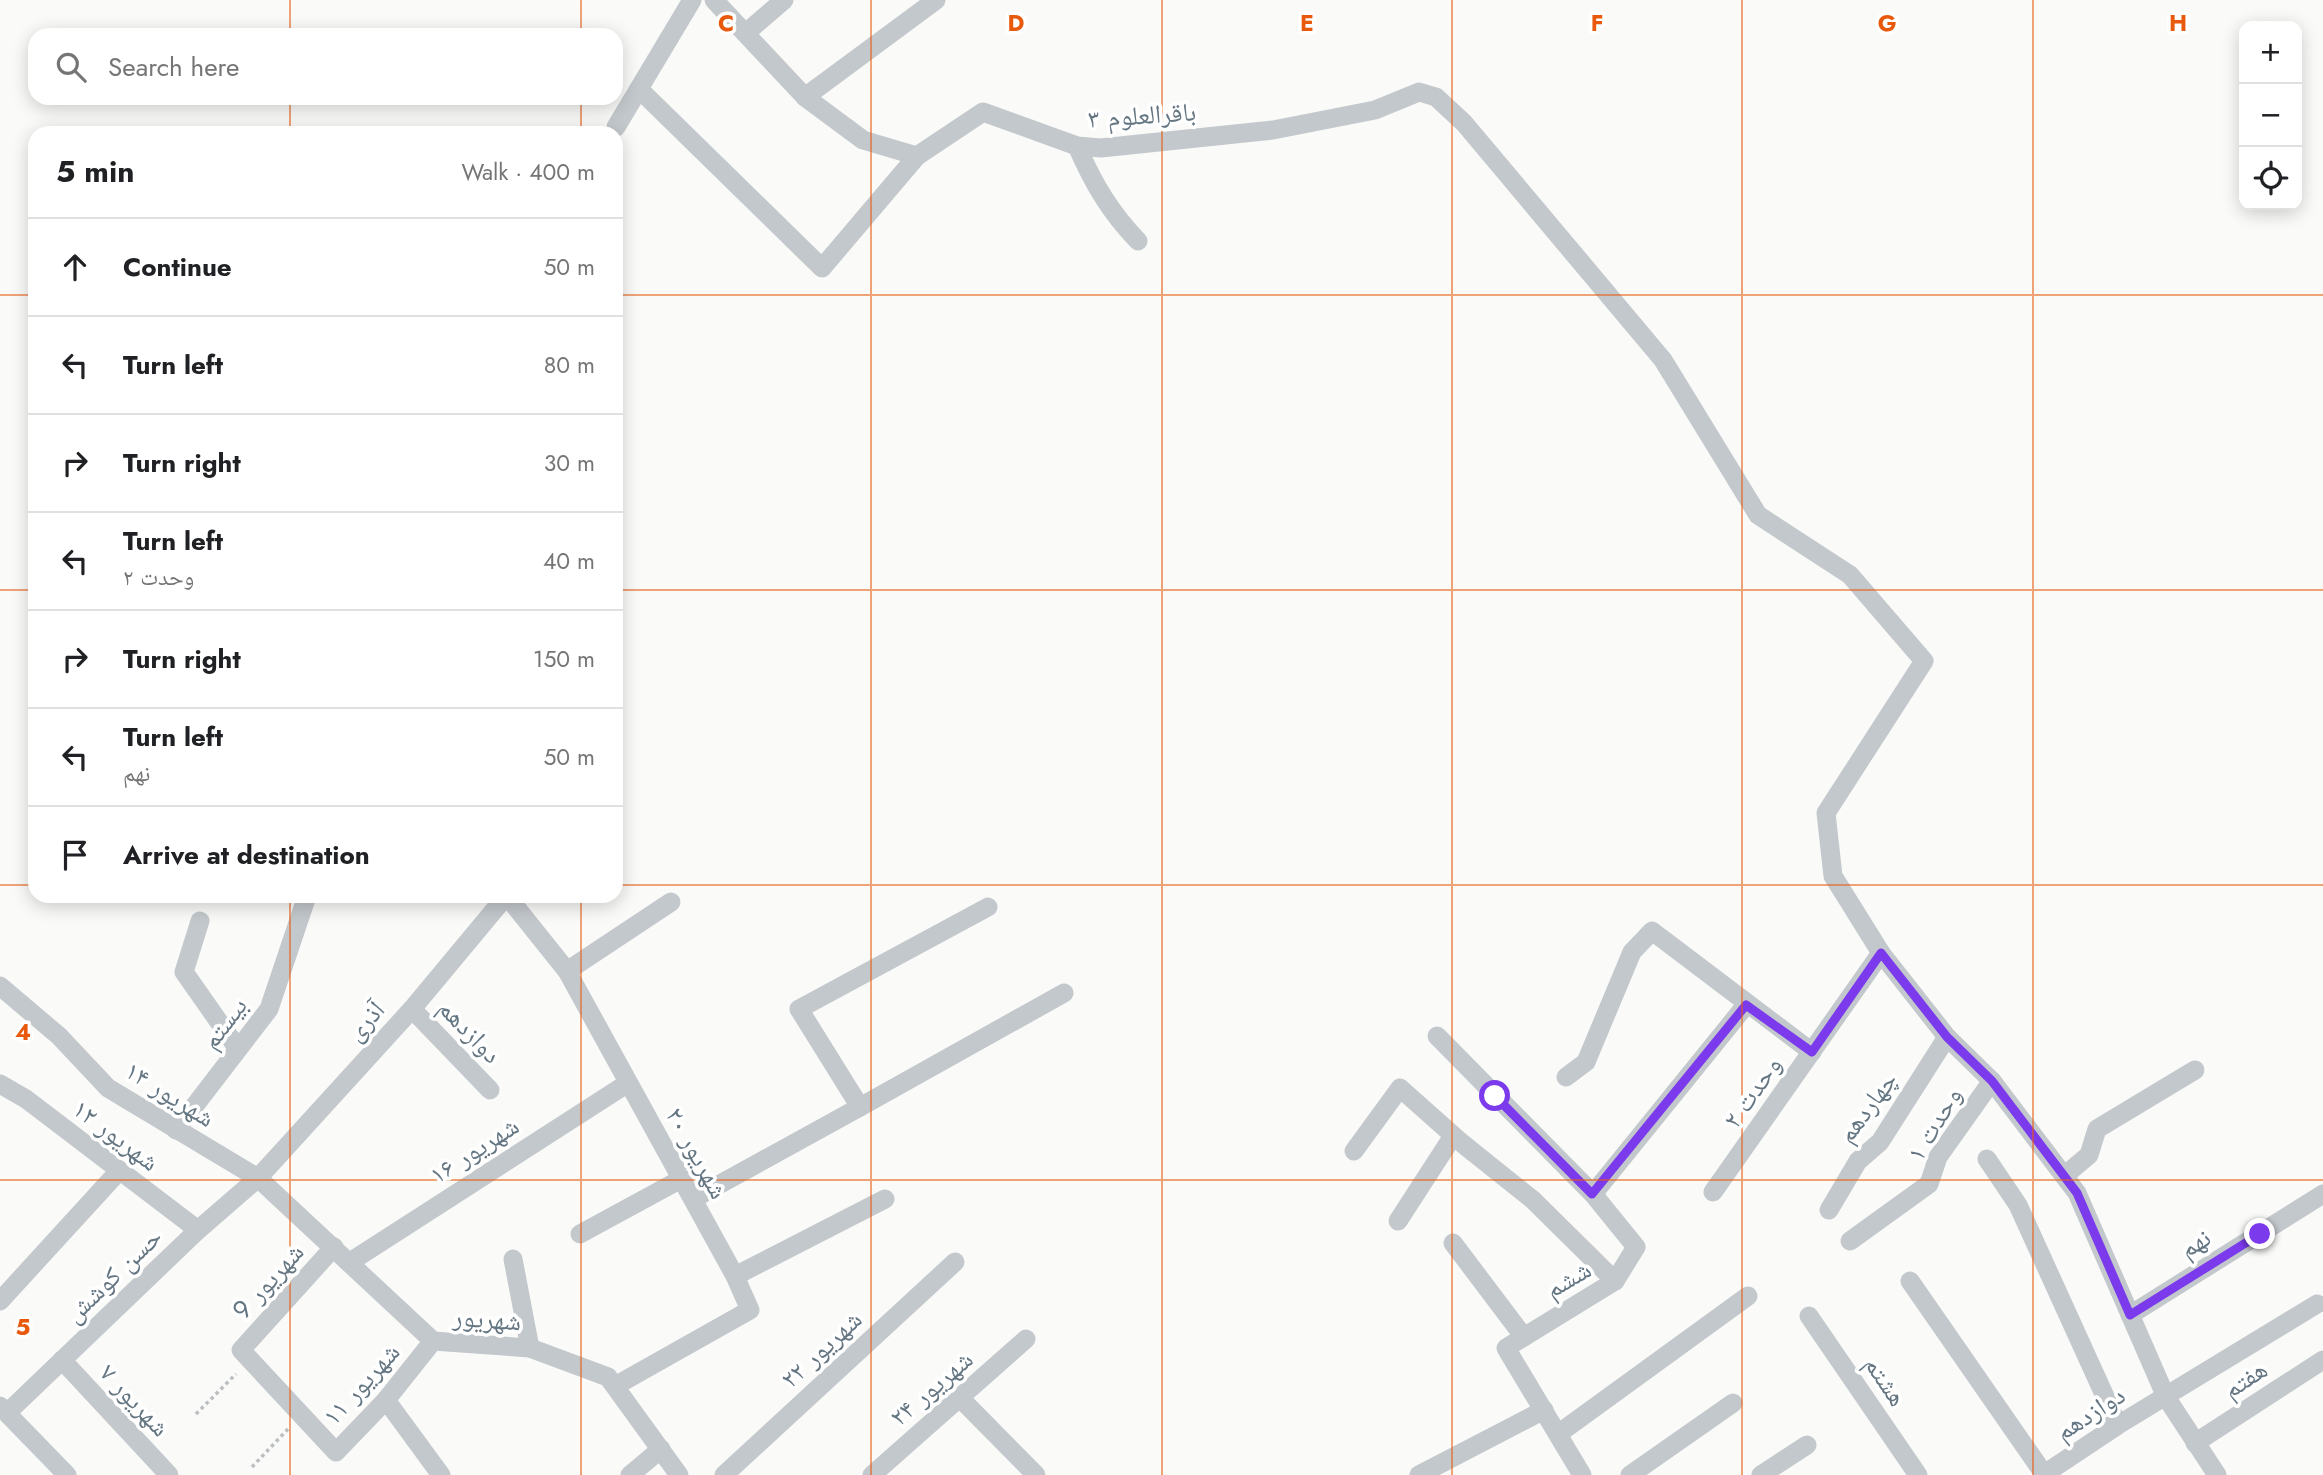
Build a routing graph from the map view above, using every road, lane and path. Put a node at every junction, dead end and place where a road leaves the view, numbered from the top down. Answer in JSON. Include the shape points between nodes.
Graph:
{"nodes":[{"id":1,"x":692,"y":0,"type":"edge"},
{"id":2,"x":714,"y":0,"type":"edge"},
{"id":3,"x":784,"y":0,"type":"edge"},
{"id":4,"x":936,"y":0,"type":"edge"},
{"id":5,"x":747,"y":32,"type":"junction"},
{"id":6,"x":639,"y":89,"type":"junction"},
{"id":7,"x":805,"y":97,"type":"junction"},
{"id":8,"x":617,"y":126,"type":"edge"},
{"id":9,"x":1077,"y":146,"type":"junction"},
{"id":10,"x":917,"y":156,"type":"junction"},
{"id":11,"x":1138,"y":241,"type":"dead end"},
{"id":12,"x":671,"y":902,"type":"dead end"},
{"id":13,"x":305,"y":903,"type":"edge"},
{"id":14,"x":501,"y":903,"type":"edge"},
{"id":15,"x":513,"y":903,"type":"edge"},
{"id":16,"x":988,"y":907,"type":"dead end"},
{"id":17,"x":200,"y":921,"type":"dead end"},
{"id":18,"x":1881,"y":953,"type":"junction"},
{"id":19,"x":567,"y":971,"type":"junction"},
{"id":20,"x":0,"y":986,"type":"edge"},
{"id":21,"x":1064,"y":993,"type":"dead end"},
{"id":22,"x":1746,"y":1005,"type":"junction"},
{"id":23,"x":412,"y":1009,"type":"junction"},
{"id":24,"x":1437,"y":1036,"type":"dead end"},
{"id":25,"x":1947,"y":1037,"type":"junction"},
{"id":26,"x":237,"y":1049,"type":"junction"},
{"id":27,"x":1812,"y":1052,"type":"junction"},
{"id":28,"x":2195,"y":1070,"type":"dead end"},
{"id":29,"x":1566,"y":1077,"type":"dead end"},
{"id":30,"x":1992,"y":1081,"type":"junction"},
{"id":31,"x":628,"y":1083,"type":"junction"},
{"id":32,"x":0,"y":1084,"type":"edge"},
{"id":33,"x":491,"y":1090,"type":"dead end"},
{"id":34,"x":860,"y":1107,"type":"junction"},
{"id":35,"x":176,"y":1130,"type":"junction"},
{"id":36,"x":1454,"y":1136,"type":"junction"},
{"id":37,"x":1354,"y":1151,"type":"dead end"},
{"id":38,"x":1987,"y":1159,"type":"dead end"},
{"id":39,"x":119,"y":1171,"type":"junction"},
{"id":40,"x":2064,"y":1176,"type":"junction"},
{"id":41,"x":258,"y":1178,"type":"junction"},
{"id":42,"x":683,"y":1178,"type":"junction"},
{"id":43,"x":1713,"y":1192,"type":"dead end"},
{"id":44,"x":1592,"y":1194,"type":"junction"},
{"id":45,"x":2323,"y":1194,"type":"edge"},
{"id":46,"x":693,"y":1199,"type":"junction"},
{"id":47,"x":884,"y":1199,"type":"dead end"},
{"id":48,"x":1829,"y":1210,"type":"dead end"},
{"id":49,"x":1398,"y":1221,"type":"dead end"},
{"id":50,"x":198,"y":1230,"type":"junction"},
{"id":51,"x":580,"y":1234,"type":"dead end"},
{"id":52,"x":1850,"y":1241,"type":"dead end"},
{"id":53,"x":1453,"y":1243,"type":"dead end"},
{"id":54,"x":334,"y":1247,"type":"junction"},
{"id":55,"x":513,"y":1259,"type":"dead end"},
{"id":56,"x":350,"y":1262,"type":"junction"},
{"id":57,"x":955,"y":1262,"type":"dead end"},
{"id":58,"x":736,"y":1276,"type":"junction"},
{"id":59,"x":1615,"y":1281,"type":"junction"},
{"id":60,"x":1910,"y":1281,"type":"dead end"},
{"id":61,"x":1748,"y":1296,"type":"dead end"},
{"id":62,"x":0,"y":1301,"type":"edge"},
{"id":63,"x":2317,"y":1304,"type":"dead end"},
{"id":64,"x":2130,"y":1315,"type":"junction"},
{"id":65,"x":1810,"y":1316,"type":"dead end"},
{"id":66,"x":1524,"y":1337,"type":"junction"},
{"id":67,"x":1026,"y":1339,"type":"dead end"},
{"id":68,"x":433,"y":1341,"type":"junction"},
{"id":69,"x":530,"y":1348,"type":"junction"},
{"id":70,"x":246,"y":1355,"type":"junction"},
{"id":71,"x":62,"y":1360,"type":"junction"},
{"id":72,"x":2323,"y":1360,"type":"edge"},
{"id":73,"x":615,"y":1386,"type":"junction"},
{"id":74,"x":2166,"y":1397,"type":"junction"},
{"id":75,"x":960,"y":1398,"type":"junction"},
{"id":76,"x":386,"y":1400,"type":"junction"},
{"id":77,"x":1733,"y":1404,"type":"dead end"},
{"id":78,"x":4,"y":1409,"type":"edge"},
{"id":79,"x":1544,"y":1410,"type":"junction"},
{"id":80,"x":196,"y":1414,"type":"dead end"},
{"id":81,"x":301,"y":1415,"type":"junction"},
{"id":82,"x":2118,"y":1425,"type":"junction"},
{"id":83,"x":1558,"y":1434,"type":"junction"},
{"id":84,"x":2195,"y":1443,"type":"junction"},
{"id":85,"x":1807,"y":1445,"type":"dead end"},
{"id":86,"x":661,"y":1449,"type":"junction"},
{"id":87,"x":253,"y":1467,"type":"dead end"},
{"id":88,"x":67,"y":1475,"type":"edge"},
{"id":89,"x":169,"y":1475,"type":"edge"},
{"id":90,"x":441,"y":1475,"type":"edge"},
{"id":91,"x":631,"y":1475,"type":"edge"},
{"id":92,"x":679,"y":1475,"type":"edge"},
{"id":93,"x":724,"y":1475,"type":"edge"},
{"id":94,"x":872,"y":1475,"type":"edge"},
{"id":95,"x":1036,"y":1475,"type":"edge"},
{"id":96,"x":1419,"y":1475,"type":"edge"},
{"id":97,"x":1582,"y":1475,"type":"edge"},
{"id":98,"x":1630,"y":1475,"type":"edge"},
{"id":99,"x":1761,"y":1475,"type":"edge"},
{"id":100,"x":1918,"y":1475,"type":"edge"},
{"id":101,"x":2044,"y":1475,"type":"edge"},
{"id":102,"x":2217,"y":1475,"type":"edge"}],
"edges":[{"from":1,"to":6,"type":"street"},
{"from":2,"to":5,"type":"street"},
{"from":3,"to":5,"type":"street"},
{"from":4,"to":7,"type":"street"},
{"from":5,"to":7,"type":"street"},
{"from":6,"to":8,"type":"street"},
{"from":6,"to":10,"type":"street","via":[[822,268]]},
{"from":7,"to":10,"type":"street","via":[[863,140]]},
{"from":9,"to":10,"type":"street","name":"باقرالعلوم ۳","via":[[983,112]]},
{"from":9,"to":11,"type":"street","via":[[1092,183]]},
{"from":9,"to":18,"type":"street","name":"باقرالعلوم ۳","via":[[1101,148],[1273,130],[1375,110],[1419,92],[1436,97],[1464,123],[1664,360],[1758,515],[1850,575],[1924,661],[1826,813],[1833,876]]},
{"from":12,"to":19,"type":"street"},
{"from":13,"to":26,"type":"street","name":"بیستم","via":[[269,1009]]},
{"from":14,"to":23,"type":"street","name":"آذری"},
{"from":15,"to":19,"type":"street","name":"شهریور ۲۰"},
{"from":16,"to":34,"type":"street","via":[[799,1009]]},
{"from":17,"to":26,"type":"street","via":[[184,972]]},
{"from":18,"to":25,"type":"street"},
{"from":18,"to":27,"type":"street","name":"وحدت ۲"},
{"from":19,"to":31,"type":"street","name":"شهریور ۲۰"},
{"from":20,"to":35,"type":"street","name":"شهریور ۱۴","via":[[59,1036],[108,1088]]},
{"from":21,"to":34,"type":"street"},
{"from":22,"to":27,"type":"street"},
{"from":22,"to":29,"type":"street","via":[[1652,931],[1632,952],[1586,1062]]},
{"from":22,"to":44,"type":"street"},
{"from":23,"to":33,"type":"street","name":"دوازدهم"},
{"from":23,"to":41,"type":"street","name":"آذری"},
{"from":24,"to":44,"type":"street"},
{"from":25,"to":30,"type":"street"},
{"from":25,"to":48,"type":"street","name":"چهاردهم","via":[[1880,1142],[1858,1161]]},
{"from":26,"to":35,"type":"street","name":"بیستم"},
{"from":27,"to":43,"type":"street","name":"وحدت ۲"},
{"from":28,"to":40,"type":"street","via":[[2097,1129],[2089,1155]]},
{"from":30,"to":40,"type":"street"},
{"from":30,"to":52,"type":"street","name":"وحدت ۱","via":[[1938,1157],[1929,1184]]},
{"from":31,"to":42,"type":"street","name":"شهریور ۲۰"},
{"from":31,"to":56,"type":"street","name":"شهریور ۱۶"},
{"from":32,"to":39,"type":"street","name":"شهریور ۱۲"},
{"from":34,"to":46,"type":"street"},
{"from":35,"to":41,"type":"street","name":"شهریور ۱۴"},
{"from":36,"to":37,"type":"street","name":"ششم","via":[[1401,1088]]},
{"from":36,"to":49,"type":"street"},
{"from":36,"to":59,"type":"street","name":"ششم","via":[[1533,1200]]},
{"from":38,"to":82,"type":"street","via":[[2018,1205]]},
{"from":39,"to":50,"type":"street","name":"شهریور ۱۲"},
{"from":39,"to":62,"type":"street"},
{"from":40,"to":64,"type":"street","via":[[2077,1193]]},
{"from":41,"to":50,"type":"street","name":"حسن کوشش"},
{"from":41,"to":54,"type":"street","name":"شهریور"},
{"from":42,"to":46,"type":"street","name":"شهریور ۲۰"},
{"from":42,"to":51,"type":"street"},
{"from":44,"to":59,"type":"street","via":[[1636,1247]]},
{"from":45,"to":64,"type":"street","name":"نهم"},
{"from":46,"to":58,"type":"street","name":"شهریور ۲۰"},
{"from":47,"to":58,"type":"street"},
{"from":50,"to":71,"type":"street","name":"حسن کوشش"},
{"from":53,"to":66,"type":"street"},
{"from":54,"to":56,"type":"street","name":"شهریور"},
{"from":54,"to":70,"type":"street","name":"شهریور 9"},
{"from":55,"to":69,"type":"street"},
{"from":56,"to":68,"type":"street","name":"شهریور"},
{"from":57,"to":93,"type":"street","name":"شهریور ۲۲"},
{"from":58,"to":73,"type":"street","name":"شهریور ۲۰","via":[[750,1310]]},
{"from":59,"to":66,"type":"street","name":"ششم"},
{"from":60,"to":101,"type":"street"},
{"from":61,"to":83,"type":"street"},
{"from":63,"to":74,"type":"street","name":"دوازدهم"},
{"from":64,"to":74,"type":"street"},
{"from":65,"to":100,"type":"street","name":"هشتم"},
{"from":66,"to":79,"type":"street","via":[[1506,1348]]},
{"from":67,"to":75,"type":"street","name":"شهریور ۲۴"},
{"from":68,"to":69,"type":"street","name":"شهریور"},
{"from":68,"to":76,"type":"street","name":"شهریور ۱۱"},
{"from":69,"to":73,"type":"street","name":"شهریور","via":[[608,1377]]},
{"from":70,"to":80,"type":"path"},
{"from":70,"to":81,"type":"street","name":"شهریور ۱۱"},
{"from":71,"to":78,"type":"street","name":"حسن کوشش"},
{"from":71,"to":89,"type":"street","name":"شهریور ۷"},
{"from":72,"to":84,"type":"street","name":"هفتم"},
{"from":73,"to":86,"type":"street","name":"شهریور"},
{"from":74,"to":82,"type":"street","name":"دوازدهم"},
{"from":74,"to":84,"type":"street"},
{"from":75,"to":94,"type":"street","name":"شهریور ۲۴"},
{"from":75,"to":95,"type":"street"},
{"from":76,"to":81,"type":"street","name":"شهریور ۱۱","via":[[336,1452]]},
{"from":76,"to":90,"type":"street"},
{"from":77,"to":98,"type":"street"},
{"from":78,"to":88,"type":"street"},
{"from":79,"to":83,"type":"street"},
{"from":79,"to":96,"type":"street"},
{"from":81,"to":87,"type":"path"},
{"from":82,"to":101,"type":"street","name":"دوازدهم"},
{"from":83,"to":97,"type":"street"},
{"from":84,"to":102,"type":"street"},
{"from":85,"to":99,"type":"street"},
{"from":86,"to":91,"type":"street"},
{"from":86,"to":92,"type":"street","name":"شهریور"}]}
